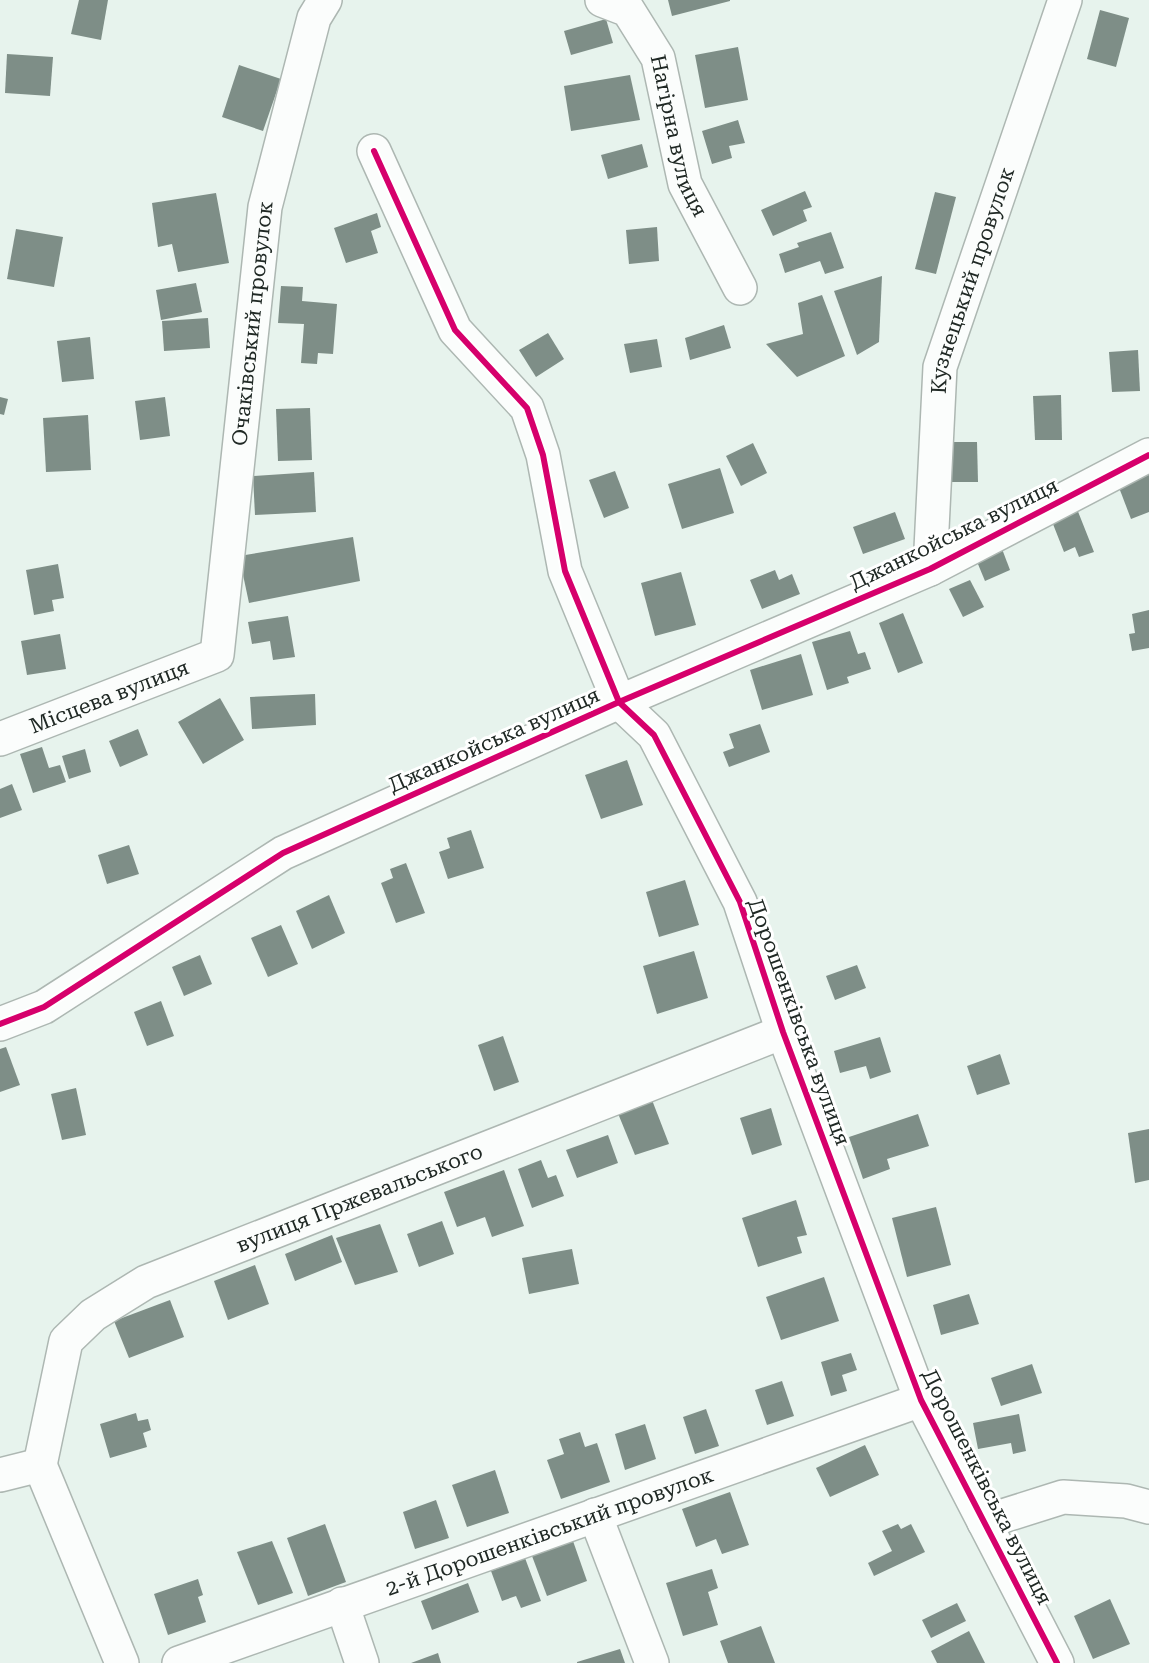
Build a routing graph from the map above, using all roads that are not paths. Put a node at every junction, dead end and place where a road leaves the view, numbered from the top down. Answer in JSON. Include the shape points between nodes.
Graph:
{"nodes":[{"id":1,"x":325,"y":0,"type":"edge"},
{"id":2,"x":602,"y":0,"type":"edge"},
{"id":3,"x":1065,"y":0,"type":"edge"},
{"id":4,"x":374,"y":151,"type":"dead end"},
{"id":5,"x":740,"y":288,"type":"dead end"},
{"id":6,"x":1149,"y":455,"type":"edge"},
{"id":7,"x":930,"y":569,"type":"junction"},
{"id":8,"x":217,"y":655,"type":"joint"},
{"id":9,"x":619,"y":702,"type":"junction"},
{"id":10,"x":0,"y":739,"type":"edge"},
{"id":11,"x":0,"y":1024,"type":"edge"},
{"id":12,"x":783,"y":1032,"type":"junction"},
{"id":13,"x":921,"y":1400,"type":"junction"},
{"id":14,"x":40,"y":1465,"type":"junction"},
{"id":15,"x":0,"y":1475,"type":"edge"},
{"id":16,"x":1149,"y":1507,"type":"edge"},
{"id":17,"x":596,"y":1515,"type":"junction"},
{"id":18,"x":984,"y":1522,"type":"junction"},
{"id":19,"x":342,"y":1604,"type":"junction"},
{"id":20,"x":122,"y":1663,"type":"edge"},
{"id":21,"x":178,"y":1663,"type":"edge"},
{"id":22,"x":362,"y":1663,"type":"edge"},
{"id":23,"x":652,"y":1663,"type":"edge"},
{"id":24,"x":1057,"y":1663,"type":"edge"}],
"edges":[{"from":1,"to":8,"type":"street","name":"Очаківський провулок","via":[[314,18],[265,207]]},
{"from":2,"to":5,"type":"street","name":"Нагірна вулиця","via":[[628,10],[658,58],[685,184]]},
{"from":3,"to":7,"type":"street","name":"Кузнецький провулок","via":[[940,367]]},
{"from":4,"to":9,"type":"street","name":"Дорошенківська вулиця","via":[[455,330],[527,408],[543,455],[565,571]]},
{"from":6,"to":7,"type":"street","name":"Джанкойська вулиця"},
{"from":7,"to":9,"type":"street","name":"Джанкойська вулиця"},
{"from":8,"to":10,"type":"street","name":"Місцева вулиця"},
{"from":9,"to":11,"type":"street","name":"Джанкойська вулиця","via":[[283,854],[44,1008]]},
{"from":9,"to":12,"type":"street","name":"Дорошенківська вулиця","via":[[654,735],[740,902]]},
{"from":12,"to":13,"type":"street","name":"Дорошенківська вулиця"},
{"from":12,"to":14,"type":"street","name":"вулиця Пржевальського","via":[[146,1282],[93,1315],[66,1341]]},
{"from":13,"to":17,"type":"street","name":"2-й Дорошенківський провулок"},
{"from":13,"to":18,"type":"street","name":"Дорошенківська вулиця"},
{"from":14,"to":15,"type":"street"},
{"from":14,"to":20,"type":"street"},
{"from":16,"to":18,"type":"street","via":[[1062,1497]]},
{"from":17,"to":19,"type":"street","name":"2-й Дорошенківський провулок"},
{"from":17,"to":23,"type":"street"},
{"from":18,"to":24,"type":"street","name":"Дорошенківська вулиця"},
{"from":19,"to":21,"type":"street","name":"2-й Дорошенківський провулок"},
{"from":19,"to":22,"type":"street"}]}
